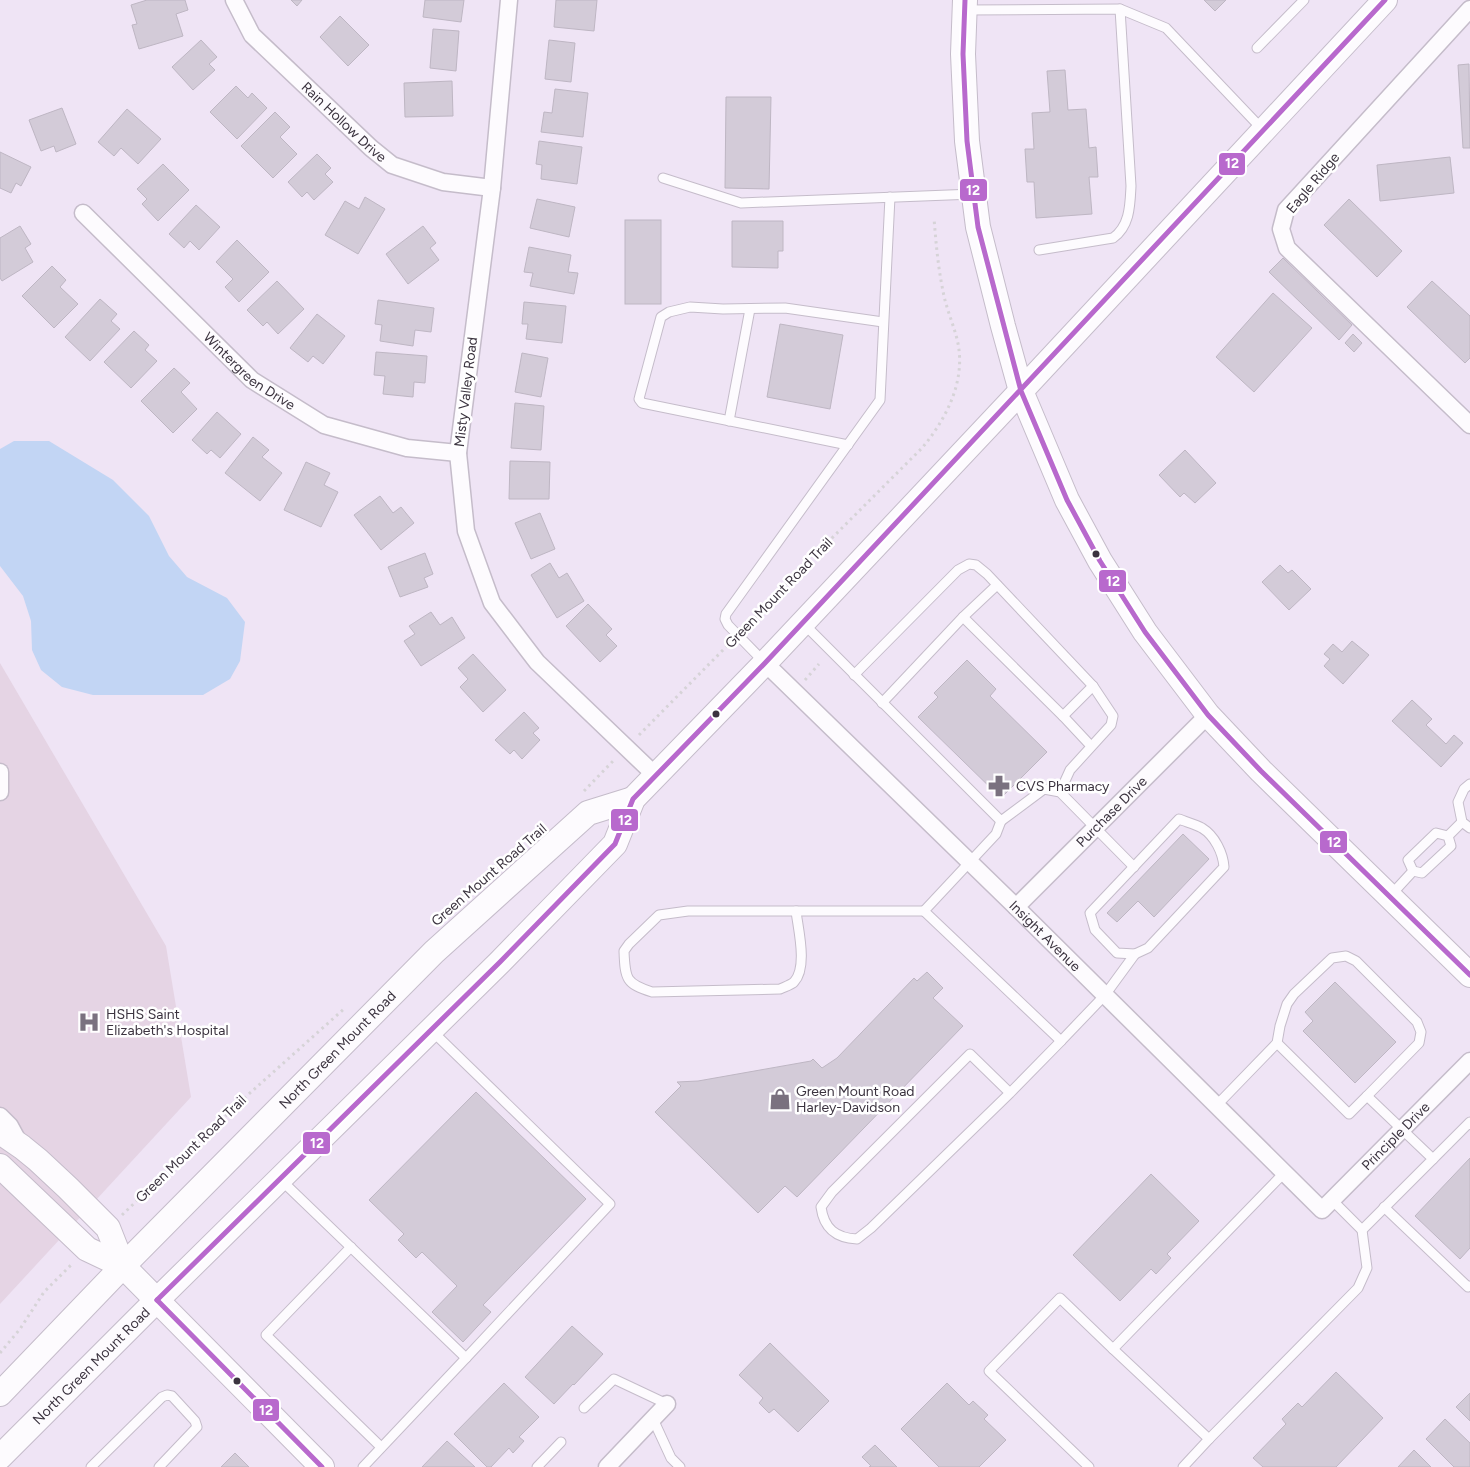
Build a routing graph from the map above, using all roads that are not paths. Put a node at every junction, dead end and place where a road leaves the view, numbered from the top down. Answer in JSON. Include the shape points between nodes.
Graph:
{"nodes":[{"id":1,"x":234,"y":0,"type":"edge"},
{"id":2,"x":509,"y":0,"type":"edge"},
{"id":3,"x":1304,"y":0,"type":"edge"},
{"id":4,"x":1385,"y":0,"type":"edge"},
{"id":5,"x":965,"y":5,"type":"edge"},
{"id":6,"x":1470,"y":8,"type":"edge"},
{"id":7,"x":1120,"y":9,"type":"junction"},
{"id":8,"x":1257,"y":48,"type":"dead end"},
{"id":9,"x":1264,"y":130,"type":"junction"},
{"id":10,"x":663,"y":178,"type":"dead end"},
{"id":11,"x":492,"y":188,"type":"junction"},
{"id":12,"x":974,"y":194,"type":"junction"},
{"id":13,"x":890,"y":196,"type":"junction"},
{"id":14,"x":83,"y":213,"type":"dead end"},
{"id":15,"x":1039,"y":250,"type":"dead end"},
{"id":16,"x":750,"y":309,"type":"junction"},
{"id":17,"x":884,"y":322,"type":"junction"},
{"id":18,"x":1021,"y":392,"type":"junction"},
{"id":19,"x":729,"y":421,"type":"junction"},
{"id":20,"x":1469,"y":421,"type":"edge"},
{"id":21,"x":848,"y":444,"type":"junction"},
{"id":22,"x":458,"y":453,"type":"junction"},
{"id":23,"x":997,"y":585,"type":"junction"},
{"id":24,"x":963,"y":617,"type":"junction"},
{"id":25,"x":802,"y":623,"type":"junction"},
{"id":26,"x":765,"y":663,"type":"junction"},
{"id":27,"x":854,"y":675,"type":"junction"},
{"id":28,"x":1093,"y":686,"type":"junction"},
{"id":29,"x":882,"y":703,"type":"junction"},
{"id":30,"x":1208,"y":715,"type":"junction"},
{"id":31,"x":1063,"y":716,"type":"junction"},
{"id":32,"x":1091,"y":746,"type":"junction"},
{"id":33,"x":0,"y":772,"type":"edge"},
{"id":34,"x":655,"y":775,"type":"junction"},
{"id":35,"x":1470,"y":784,"type":"edge"},
{"id":36,"x":0,"y":792,"type":"edge"},
{"id":37,"x":1060,"y":792,"type":"junction"},
{"id":38,"x":633,"y":799,"type":"junction"},
{"id":39,"x":1001,"y":821,"type":"junction"},
{"id":40,"x":1462,"y":822,"type":"junction"},
{"id":41,"x":1470,"y":828,"type":"edge"},
{"id":42,"x":1096,"y":829,"type":"junction"},
{"id":43,"x":1448,"y":836,"type":"junction"},
{"id":44,"x":970,"y":862,"type":"junction"},
{"id":45,"x":1134,"y":867,"type":"junction"},
{"id":46,"x":1413,"y":871,"type":"junction"},
{"id":47,"x":1390,"y":896,"type":"junction"},
{"id":48,"x":1016,"y":907,"type":"junction"},
{"id":49,"x":796,"y":911,"type":"junction"},
{"id":50,"x":924,"y":911,"type":"junction"},
{"id":51,"x":1135,"y":954,"type":"junction"},
{"id":52,"x":1470,"y":975,"type":"edge"},
{"id":53,"x":1104,"y":995,"type":"junction"},
{"id":54,"x":431,"y":1030,"type":"junction"},
{"id":55,"x":1061,"y":1041,"type":"junction"},
{"id":56,"x":1277,"y":1043,"type":"junction"},
{"id":57,"x":1470,"y":1061,"type":"edge"},
{"id":58,"x":1010,"y":1093,"type":"junction"},
{"id":59,"x":1367,"y":1096,"type":"junction"},
{"id":60,"x":1216,"y":1106,"type":"junction"},
{"id":61,"x":0,"y":1116,"type":"edge"},
{"id":62,"x":1470,"y":1122,"type":"edge"},
{"id":63,"x":1402,"y":1131,"type":"junction"},
{"id":64,"x":0,"y":1132,"type":"edge"},
{"id":65,"x":22,"y":1147,"type":"junction"},
{"id":66,"x":1433,"y":1159,"type":"junction"},
{"id":67,"x":2,"y":1170,"type":"edge"},
{"id":68,"x":1284,"y":1173,"type":"junction"},
{"id":69,"x":280,"y":1179,"type":"junction"},
{"id":70,"x":1327,"y":1205,"type":"junction"},
{"id":71,"x":1384,"y":1207,"type":"junction"},
{"id":72,"x":1362,"y":1230,"type":"junction"},
{"id":73,"x":351,"y":1247,"type":"junction"},
{"id":74,"x":123,"y":1266,"type":"junction"},
{"id":75,"x":1470,"y":1286,"type":"edge"},
{"id":76,"x":157,"y":1300,"type":"junction"},
{"id":77,"x":1113,"y":1349,"type":"junction"},
{"id":78,"x":466,"y":1358,"type":"junction"},
{"id":79,"x":0,"y":1394,"type":"edge"},
{"id":80,"x":667,"y":1404,"type":"joint"},
{"id":81,"x":584,"y":1408,"type":"dead end"},
{"id":82,"x":653,"y":1419,"type":"junction"},
{"id":83,"x":1209,"y":1440,"type":"junction"},
{"id":84,"x":561,"y":1442,"type":"dead end"},
{"id":85,"x":381,"y":1447,"type":"junction"},
{"id":86,"x":0,"y":1457,"type":"edge"},
{"id":87,"x":91,"y":1467,"type":"edge"},
{"id":88,"x":159,"y":1467,"type":"edge"},
{"id":89,"x":322,"y":1467,"type":"edge"},
{"id":90,"x":363,"y":1467,"type":"edge"},
{"id":91,"x":537,"y":1467,"type":"edge"},
{"id":92,"x":607,"y":1467,"type":"edge"},
{"id":93,"x":680,"y":1467,"type":"edge"},
{"id":94,"x":1089,"y":1467,"type":"edge"},
{"id":95,"x":1183,"y":1467,"type":"edge"}],
"edges":[{"from":1,"to":11,"type":"street","name":"Rain Hollow Drive","via":[[252,35],[392,165],[442,182]]},
{"from":2,"to":11,"type":"street","name":"Misty Valley Road"},
{"from":3,"to":8,"type":"lane"},
{"from":4,"to":9,"type":"street","name":"North Green Mount Road"},
{"from":5,"to":7,"type":"lane"},
{"from":5,"to":12,"type":"street","via":[[963,54],[967,141]]},
{"from":6,"to":20,"type":"street","name":"Eagle Ridge","via":[[1286,210],[1281,229],[1287,248]]},
{"from":7,"to":9,"type":"lane","via":[[1166,28]]},
{"from":7,"to":15,"type":"lane","via":[[1131,186],[1130,207],[1122,231],[1114,238]]},
{"from":9,"to":18,"type":"street","name":"North Green Mount Road"},
{"from":10,"to":13,"type":"lane","via":[[741,203]]},
{"from":11,"to":22,"type":"street","name":"Misty Valley Road"},
{"from":12,"to":13,"type":"lane"},
{"from":12,"to":18,"type":"street","via":[[978,227]]},
{"from":13,"to":17,"type":"lane"},
{"from":14,"to":22,"type":"street","name":"Wintergreen Drive","via":[[252,380],[324,425],[407,448]]},
{"from":16,"to":17,"type":"lane","via":[[784,308]]},
{"from":16,"to":19,"type":"lane"},
{"from":16,"to":19,"type":"lane","via":[[690,307],[664,314],[639,399],[652,406]]},
{"from":17,"to":21,"type":"lane","via":[[880,400]]},
{"from":18,"to":25,"type":"street","name":"North Green Mount Road"},
{"from":18,"to":30,"type":"street","via":[[1067,500],[1100,561],[1145,632]]},
{"from":19,"to":21,"type":"lane"},
{"from":21,"to":26,"type":"lane","via":[[726,614],[728,625]]},
{"from":22,"to":34,"type":"street","name":"Misty Valley Road","via":[[466,531],[492,603],[537,662]]},
{"from":23,"to":24,"type":"lane"},
{"from":23,"to":27,"type":"lane","via":[[976,565],[969,564],[958,570]]},
{"from":23,"to":28,"type":"lane"},
{"from":24,"to":29,"type":"lane"},
{"from":24,"to":31,"type":"lane"},
{"from":25,"to":26,"type":"street","name":"North Green Mount Road"},
{"from":25,"to":27,"type":"lane"},
{"from":26,"to":34,"type":"street","name":"North Green Mount Road"},
{"from":26,"to":44,"type":"street","name":"Insight Avenue"},
{"from":27,"to":29,"type":"lane"},
{"from":28,"to":31,"type":"lane"},
{"from":28,"to":32,"type":"lane","via":[[1113,716],[1110,725]]},
{"from":29,"to":39,"type":"lane"},
{"from":30,"to":42,"type":"street","name":"Purchase Drive"},
{"from":30,"to":47,"type":"street"},
{"from":31,"to":32,"type":"lane"},
{"from":32,"to":37,"type":"lane","via":[[1070,770]]},
{"from":33,"to":36,"type":"street"},
{"from":34,"to":38,"type":"street","name":"North Green Mount Road"},
{"from":35,"to":40,"type":"lane","via":[[1458,802]]},
{"from":37,"to":39,"type":"lane","via":[[1044,789]]},
{"from":37,"to":42,"type":"lane"},
{"from":38,"to":54,"type":"street","name":"North Green Mount Road","via":[[615,844]]},
{"from":38,"to":74,"type":"street","name":"North Green Mount Road","via":[[588,813],[476,913]]},
{"from":39,"to":44,"type":"lane","via":[[996,834]]},
{"from":40,"to":41,"type":"lane"},
{"from":40,"to":43,"type":"lane"},
{"from":42,"to":45,"type":"lane"},
{"from":42,"to":48,"type":"street","name":"Purchase Drive"},
{"from":43,"to":46,"type":"lane","via":[[1450,846],[1422,873]]},
{"from":43,"to":46,"type":"lane","via":[[1436,833],[1408,860]]},
{"from":44,"to":48,"type":"street","name":"Insight Avenue"},
{"from":44,"to":50,"type":"lane"},
{"from":45,"to":51,"type":"lane","via":[[1090,913],[1095,930],[1117,953]]},
{"from":45,"to":51,"type":"lane","via":[[1179,819],[1203,829],[1214,840],[1223,857],[1224,867],[1148,948]]},
{"from":46,"to":47,"type":"lane"},
{"from":47,"to":52,"type":"street"},
{"from":48,"to":53,"type":"street","name":"Insight Avenue"},
{"from":49,"to":49,"type":"lane","via":[[688,911],[659,915],[624,952],[626,974],[634,986],[652,992],[780,989],[794,983],[802,962]]},
{"from":49,"to":50,"type":"lane"},
{"from":50,"to":55,"type":"lane"},
{"from":51,"to":53,"type":"lane"},
{"from":53,"to":55,"type":"lane"},
{"from":53,"to":60,"type":"street","name":"Insight Avenue"},
{"from":54,"to":69,"type":"street","name":"North Green Mount Road"},
{"from":54,"to":78,"type":"lane","via":[[610,1204]]},
{"from":55,"to":58,"type":"lane"},
{"from":56,"to":59,"type":"lane","via":[[1348,1114]]},
{"from":56,"to":59,"type":"lane","via":[[1287,1004],[1294,994],[1332,958],[1346,956],[1356,961],[1417,1022],[1421,1032],[1419,1043]]},
{"from":56,"to":60,"type":"lane"},
{"from":57,"to":63,"type":"street","name":"Principle Drive"},
{"from":58,"to":58,"type":"lane","via":[[857,1239],[834,1233],[823,1218],[821,1207],[832,1192],[970,1054]]},
{"from":59,"to":63,"type":"lane"},
{"from":60,"to":68,"type":"street","name":"Insight Avenue"},
{"from":61,"to":65,"type":"street"},
{"from":62,"to":66,"type":"lane"},
{"from":63,"to":66,"type":"lane"},
{"from":63,"to":70,"type":"street","name":"Principle Drive"},
{"from":64,"to":65,"type":"street"},
{"from":65,"to":74,"type":"street","via":[[108,1228]]},
{"from":66,"to":71,"type":"lane"},
{"from":67,"to":74,"type":"street","via":[[88,1248]]},
{"from":68,"to":70,"type":"street","name":"Insight Avenue"},
{"from":68,"to":77,"type":"lane"},
{"from":69,"to":73,"type":"lane"},
{"from":69,"to":76,"type":"street","name":"North Green Mount Road"},
{"from":70,"to":72,"type":"lane"},
{"from":71,"to":72,"type":"lane"},
{"from":71,"to":75,"type":"lane"},
{"from":72,"to":83,"type":"lane","via":[[1367,1268],[1358,1288]]},
{"from":73,"to":78,"type":"lane"},
{"from":73,"to":85,"type":"lane","via":[[266,1335]]},
{"from":74,"to":76,"type":"street"},
{"from":74,"to":79,"type":"street","name":"North Green Mount Road"},
{"from":76,"to":86,"type":"street","name":"North Green Mount Road"},
{"from":76,"to":89,"type":"street"},
{"from":77,"to":83,"type":"lane"},
{"from":77,"to":94,"type":"lane","via":[[1060,1298],[989,1371]]},
{"from":78,"to":85,"type":"lane"},
{"from":80,"to":81,"type":"lane","via":[[614,1379]]},
{"from":80,"to":82,"type":"street"},
{"from":82,"to":92,"type":"street"},
{"from":82,"to":93,"type":"lane","via":[[671,1458]]},
{"from":83,"to":95,"type":"lane"},
{"from":84,"to":91,"type":"lane"},
{"from":85,"to":90,"type":"lane"},
{"from":87,"to":88,"type":"lane","via":[[167,1395],[172,1396],[196,1421],[197,1427]]}]}
